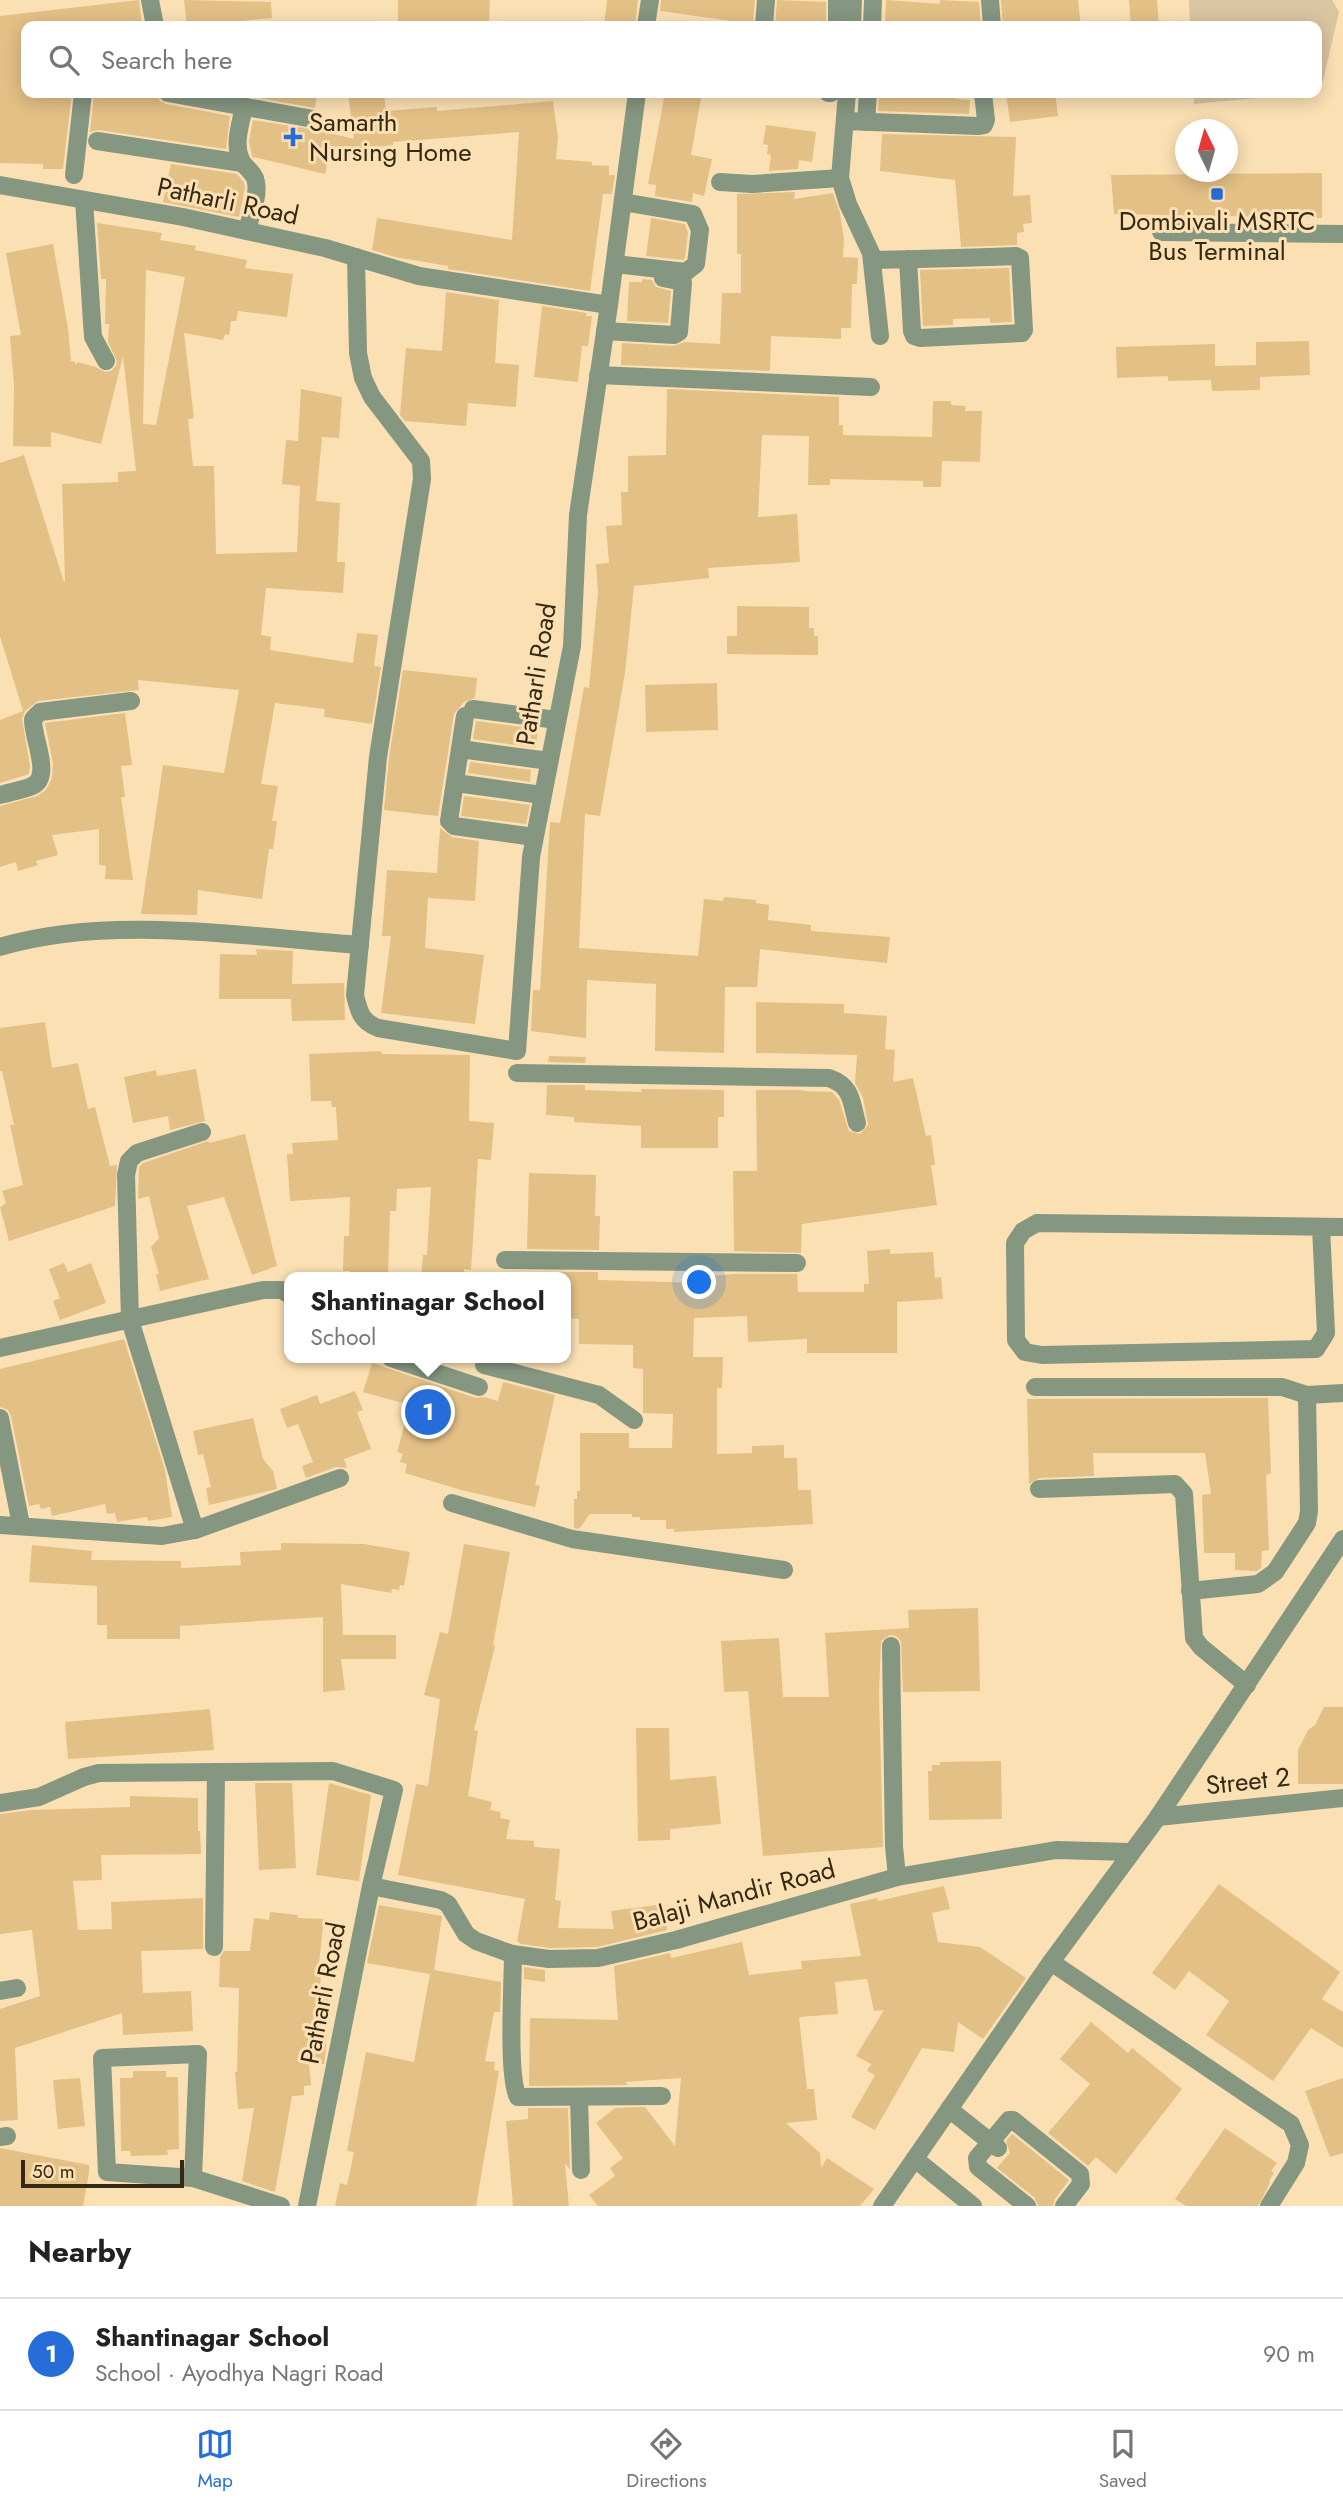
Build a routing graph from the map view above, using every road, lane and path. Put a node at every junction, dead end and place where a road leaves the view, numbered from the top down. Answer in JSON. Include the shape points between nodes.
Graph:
{"nodes":[{"id":1,"x":150,"y":0,"type":"edge"},
{"id":2,"x":650,"y":0,"type":"edge"},
{"id":3,"x":766,"y":0,"type":"edge"},
{"id":4,"x":837,"y":0,"type":"edge"},
{"id":5,"x":853,"y":0,"type":"edge"},
{"id":6,"x":873,"y":0,"type":"edge"},
{"id":7,"x":979,"y":0,"type":"edge"},
{"id":8,"x":990,"y":0,"type":"edge"},
{"id":9,"x":154,"y":21,"type":"edge"},
{"id":10,"x":647,"y":21,"type":"edge"},
{"id":11,"x":764,"y":21,"type":"edge"},
{"id":12,"x":837,"y":21,"type":"edge"},
{"id":13,"x":852,"y":21,"type":"edge"},
{"id":14,"x":872,"y":21,"type":"edge"},
{"id":15,"x":979,"y":21,"type":"edge"},
{"id":16,"x":992,"y":21,"type":"edge"},
{"id":17,"x":82,"y":98,"type":"edge"},
{"id":18,"x":197,"y":98,"type":"edge"},
{"id":19,"x":636,"y":98,"type":"edge"},
{"id":20,"x":847,"y":98,"type":"edge"},
{"id":21,"x":868,"y":98,"type":"edge"},
{"id":22,"x":984,"y":98,"type":"edge"},
{"id":23,"x":244,"y":106,"type":"junction"},
{"id":24,"x":313,"y":119,"type":"dead end"},
{"id":25,"x":845,"y":121,"type":"junction"},
{"id":26,"x":866,"y":122,"type":"junction"},
{"id":27,"x":97,"y":141,"type":"dead end"},
{"id":28,"x":242,"y":163,"type":"junction"},
{"id":29,"x":74,"y":175,"type":"dead end"},
{"id":30,"x":840,"y":178,"type":"junction"},
{"id":31,"x":720,"y":182,"type":"dead end"},
{"id":32,"x":0,"y":185,"type":"edge"},
{"id":33,"x":84,"y":200,"type":"junction"},
{"id":34,"x":623,"y":202,"type":"junction"},
{"id":35,"x":247,"y":231,"type":"junction"},
{"id":36,"x":1161,"y":232,"type":"dead end"},
{"id":37,"x":1343,"y":234,"type":"edge"},
{"id":38,"x":356,"y":257,"type":"junction"},
{"id":39,"x":908,"y":259,"type":"junction"},
{"id":40,"x":872,"y":260,"type":"junction"},
{"id":41,"x":614,"y":268,"type":"junction"},
{"id":42,"x":609,"y":305,"type":"junction"},
{"id":43,"x":605,"y":331,"type":"junction"},
{"id":44,"x":880,"y":336,"type":"dead end"},
{"id":45,"x":106,"y":361,"type":"dead end"},
{"id":46,"x":598,"y":375,"type":"junction"},
{"id":47,"x":871,"y":387,"type":"dead end"},
{"id":48,"x":131,"y":701,"type":"dead end"},
{"id":49,"x":557,"y":720,"type":"junction"},
{"id":50,"x":460,"y":749,"type":"junction"},
{"id":51,"x":549,"y":761,"type":"junction"},
{"id":52,"x":456,"y":783,"type":"junction"},
{"id":53,"x":0,"y":795,"type":"edge"},
{"id":54,"x":542,"y":795,"type":"junction"},
{"id":55,"x":534,"y":837,"type":"junction"},
{"id":56,"x":360,"y":945,"type":"junction"},
{"id":57,"x":0,"y":947,"type":"edge"},
{"id":58,"x":517,"y":1073,"type":"dead end"},
{"id":59,"x":857,"y":1123,"type":"dead end"},
{"id":60,"x":202,"y":1132,"type":"dead end"},
{"id":61,"x":1321,"y":1227,"type":"junction"},
{"id":62,"x":1343,"y":1227,"type":"edge"},
{"id":63,"x":505,"y":1260,"type":"dead end"},
{"id":64,"x":797,"y":1263,"type":"dead end"},
{"id":65,"x":284,"y":1291,"type":"edge"},
{"id":66,"x":130,"y":1320,"type":"junction"},
{"id":67,"x":0,"y":1348,"type":"edge"},
{"id":68,"x":405,"y":1363,"type":"edge"},
{"id":69,"x":484,"y":1365,"type":"dead end"},
{"id":70,"x":479,"y":1387,"type":"dead end"},
{"id":71,"x":1035,"y":1387,"type":"dead end"},
{"id":72,"x":1343,"y":1393,"type":"edge"},
{"id":73,"x":1307,"y":1395,"type":"junction"},
{"id":74,"x":0,"y":1418,"type":"edge"},
{"id":75,"x":634,"y":1420,"type":"dead end"},
{"id":76,"x":340,"y":1478,"type":"dead end"},
{"id":77,"x":1039,"y":1489,"type":"dead end"},
{"id":78,"x":452,"y":1503,"type":"dead end"},
{"id":79,"x":0,"y":1525,"type":"edge"},
{"id":80,"x":21,"y":1525,"type":"junction"},
{"id":81,"x":195,"y":1530,"type":"junction"},
{"id":82,"x":1343,"y":1539,"type":"edge"},
{"id":83,"x":784,"y":1570,"type":"dead end"},
{"id":84,"x":1191,"y":1591,"type":"junction"},
{"id":85,"x":891,"y":1646,"type":"dead end"},
{"id":86,"x":1247,"y":1685,"type":"junction"},
{"id":87,"x":216,"y":1772,"type":"junction"},
{"id":88,"x":1343,"y":1798,"type":"edge"},
{"id":89,"x":0,"y":1803,"type":"edge"},
{"id":90,"x":1158,"y":1816,"type":"junction"},
{"id":91,"x":1131,"y":1852,"type":"junction"},
{"id":92,"x":897,"y":1877,"type":"junction"},
{"id":93,"x":371,"y":1886,"type":"junction"},
{"id":94,"x":214,"y":1947,"type":"dead end"},
{"id":95,"x":513,"y":1954,"type":"junction"},
{"id":96,"x":1051,"y":1962,"type":"junction"},
{"id":97,"x":662,"y":2096,"type":"dead end"},
{"id":98,"x":579,"y":2097,"type":"junction"},
{"id":99,"x":949,"y":2109,"type":"junction"},
{"id":100,"x":994,"y":2145,"type":"junction"},
{"id":101,"x":915,"y":2160,"type":"junction"},
{"id":102,"x":581,"y":2170,"type":"dead end"},
{"id":103,"x":193,"y":2178,"type":"junction"},
{"id":104,"x":281,"y":2206,"type":"edge"},
{"id":105,"x":307,"y":2206,"type":"edge"},
{"id":106,"x":882,"y":2206,"type":"edge"},
{"id":107,"x":973,"y":2206,"type":"edge"},
{"id":108,"x":1027,"y":2206,"type":"edge"},
{"id":109,"x":1064,"y":2206,"type":"edge"},
{"id":110,"x":1269,"y":2206,"type":"edge"}],
"edges":[{"from":1,"to":9,"type":"street"},
{"from":2,"to":10,"type":"street"},
{"from":3,"to":11,"type":"street"},
{"from":4,"to":12,"type":"street"},
{"from":5,"to":13,"type":"street"},
{"from":6,"to":14,"type":"street"},
{"from":7,"to":15,"type":"street"},
{"from":8,"to":16,"type":"street"},
{"from":17,"to":29,"type":"street"},
{"from":18,"to":23,"type":"street"},
{"from":19,"to":34,"type":"street","name":"Patharli Road"},
{"from":20,"to":25,"type":"street"},
{"from":21,"to":26,"type":"street"},
{"from":22,"to":26,"type":"street","via":[[984,125]]},
{"from":23,"to":24,"type":"street"},
{"from":23,"to":28,"type":"street","via":[[237,145]]},
{"from":25,"to":26,"type":"street"},
{"from":25,"to":30,"type":"street"},
{"from":27,"to":28,"type":"street"},
{"from":28,"to":35,"type":"street","via":[[257,187]]},
{"from":30,"to":31,"type":"street"},
{"from":30,"to":40,"type":"street"},
{"from":32,"to":33,"type":"street","name":"Patharli Road"},
{"from":33,"to":35,"type":"street","name":"Patharli Road"},
{"from":33,"to":45,"type":"street","via":[[93,337]]},
{"from":34,"to":41,"type":"street","name":"Patharli Road"},
{"from":34,"to":41,"type":"street","via":[[693,214],[700,230],[696,264],[686,272]]},
{"from":35,"to":38,"type":"street","name":"Patharli Road"},
{"from":36,"to":37,"type":"street"},
{"from":38,"to":42,"type":"street","name":"Patharli Road","via":[[419,276]]},
{"from":38,"to":56,"type":"street","via":[[358,353],[363,378],[372,397],[421,461],[422,479],[378,757]]},
{"from":39,"to":39,"type":"street","via":[[1020,258],[1024,330],[914,336]]},
{"from":39,"to":40,"type":"street"},
{"from":40,"to":44,"type":"street"},
{"from":41,"to":42,"type":"street","name":"Patharli Road"},
{"from":41,"to":43,"type":"street","via":[[681,280],[681,328],[674,335]]},
{"from":42,"to":43,"type":"street","name":"Patharli Road"},
{"from":43,"to":46,"type":"street","name":"Patharli Road"},
{"from":46,"to":47,"type":"street"},
{"from":46,"to":49,"type":"street","name":"Patharli Road","via":[[578,515],[572,646]]},
{"from":48,"to":53,"type":"street","via":[[40,712],[32,727],[43,771],[40,781]]},
{"from":49,"to":50,"type":"street","via":[[469,713]]},
{"from":49,"to":51,"type":"street","name":"Patharli Road"},
{"from":50,"to":51,"type":"street"},
{"from":50,"to":52,"type":"street"},
{"from":51,"to":54,"type":"street","name":"Patharli Road"},
{"from":52,"to":54,"type":"street"},
{"from":52,"to":55,"type":"street","via":[[449,821],[454,826]]},
{"from":54,"to":55,"type":"street","name":"Patharli Road"},
{"from":55,"to":56,"type":"street","name":"Patharli Road","via":[[517,1051],[367,1024],[355,995]]},
{"from":56,"to":57,"type":"street","via":[[141,929],[32,937]]},
{"from":58,"to":59,"type":"street","via":[[829,1078],[848,1089]]},
{"from":60,"to":66,"type":"street","via":[[137,1153],[128,1161]]},
{"from":61,"to":61,"type":"street","via":[[1037,1223],[1015,1243],[1016,1340],[1025,1352],[1042,1355],[1317,1349],[1326,1333]]},
{"from":61,"to":62,"type":"street"},
{"from":63,"to":64,"type":"street"},
{"from":65,"to":66,"type":"street","via":[[263,1290]]},
{"from":66,"to":67,"type":"street"},
{"from":66,"to":81,"type":"street"},
{"from":68,"to":70,"type":"street"},
{"from":69,"to":75,"type":"street","via":[[599,1395]]},
{"from":71,"to":73,"type":"street","via":[[1282,1387]]},
{"from":72,"to":73,"type":"street"},
{"from":73,"to":84,"type":"street","via":[[1309,1511],[1302,1533],[1268,1580]]},
{"from":74,"to":80,"type":"street"},
{"from":76,"to":81,"type":"street"},
{"from":77,"to":84,"type":"street","via":[[1180,1488]]},
{"from":78,"to":83,"type":"street","via":[[572,1539]]},
{"from":79,"to":80,"type":"street"},
{"from":80,"to":81,"type":"street","via":[[162,1536]]},
{"from":82,"to":86,"type":"street"},
{"from":84,"to":86,"type":"street","via":[[1196,1643]]},
{"from":85,"to":92,"type":"street"},
{"from":86,"to":90,"type":"street"},
{"from":87,"to":89,"type":"street","via":[[99,1773],[39,1797]]},
{"from":87,"to":93,"type":"street","name":"Patharli Road","via":[[333,1771],[394,1790]]},
{"from":87,"to":94,"type":"street"},
{"from":88,"to":90,"type":"street","name":"Street 2"},
{"from":90,"to":91,"type":"street"},
{"from":91,"to":92,"type":"street","name":"Balaji Mandir Road","via":[[1056,1850]]},
{"from":91,"to":96,"type":"street"},
{"from":92,"to":95,"type":"street","name":"Balaji Mandir Road","via":[[598,1958]]},
{"from":93,"to":95,"type":"street","name":"Balaji Mandir Road","via":[[441,1900],[456,1913],[470,1938]]},
{"from":93,"to":105,"type":"street","name":"Patharli Road"},
{"from":95,"to":98,"type":"street","via":[[515,2091],[523,2098]]},
{"from":96,"to":99,"type":"street"},
{"from":96,"to":110,"type":"street","via":[[1291,2124],[1300,2145],[1296,2163]]},
{"from":97,"to":98,"type":"street"},
{"from":98,"to":102,"type":"street"},
{"from":99,"to":100,"type":"street"},
{"from":99,"to":101,"type":"street"},
{"from":100,"to":108,"type":"street","via":[[977,2158],[978,2167]]},
{"from":100,"to":109,"type":"street","via":[[1006,2122],[1013,2120],[1080,2174],[1081,2185]]},
{"from":101,"to":106,"type":"street"},
{"from":101,"to":107,"type":"street"},
{"from":103,"to":103,"type":"street","via":[[107,2172],[102,2058],[198,2054]]},
{"from":103,"to":104,"type":"street"}]}
